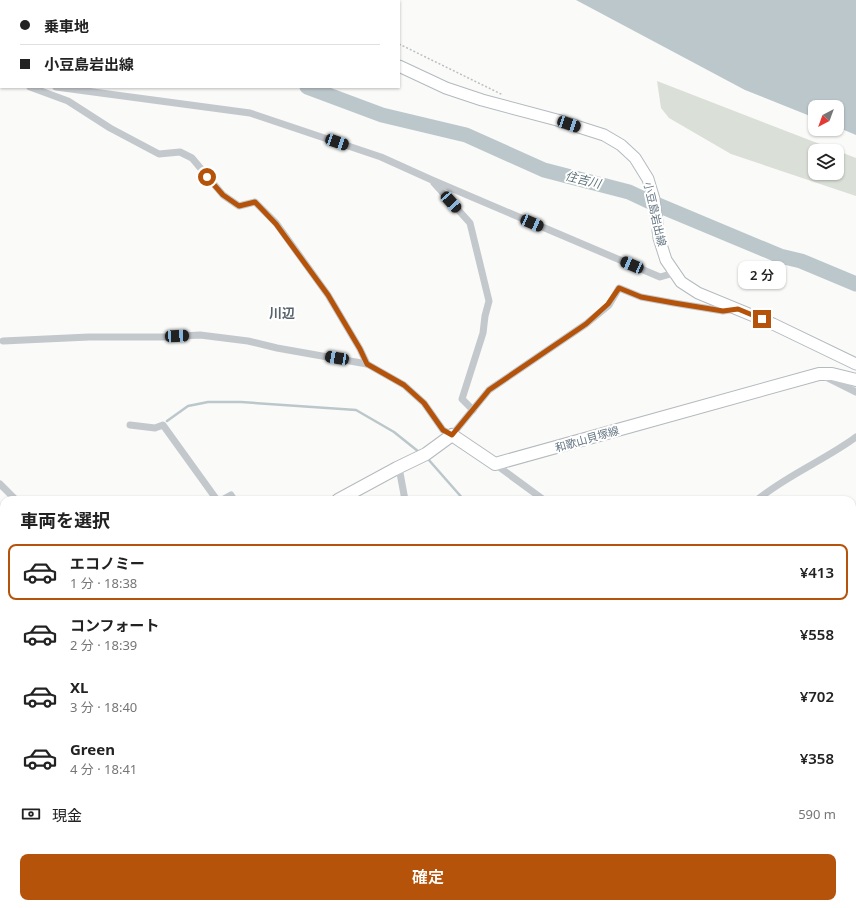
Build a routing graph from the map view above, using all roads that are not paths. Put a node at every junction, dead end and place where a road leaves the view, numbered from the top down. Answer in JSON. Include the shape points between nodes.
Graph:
{"nodes":[{"id":1,"x":400,"y":66,"type":"edge"},
{"id":2,"x":33,"y":88,"type":"edge"},
{"id":3,"x":63,"y":88,"type":"edge"},
{"id":4,"x":432,"y":180,"type":"junction"},
{"id":5,"x":674,"y":273,"type":"junction"},
{"id":6,"x":738,"y":309,"type":"junction"},
{"id":7,"x":4,"y":341,"type":"dead end"},
{"id":8,"x":367,"y":364,"type":"junction"},
{"id":9,"x":856,"y":364,"type":"edge"},
{"id":10,"x":819,"y":374,"type":"junction"},
{"id":11,"x":856,"y":380,"type":"edge"},
{"id":12,"x":856,"y":392,"type":"edge"},
{"id":13,"x":473,"y":410,"type":"junction"},
{"id":14,"x":130,"y":425,"type":"dead end"},
{"id":15,"x":452,"y":435,"type":"junction"},
{"id":16,"x":856,"y":437,"type":"edge"},
{"id":17,"x":494,"y":464,"type":"junction"},
{"id":18,"x":397,"y":468,"type":"junction"},
{"id":19,"x":0,"y":484,"type":"edge"},
{"id":20,"x":12,"y":496,"type":"edge"},
{"id":21,"x":214,"y":496,"type":"edge"},
{"id":22,"x":345,"y":496,"type":"edge"},
{"id":23,"x":403,"y":496,"type":"edge"},
{"id":24,"x":538,"y":496,"type":"edge"},
{"id":25,"x":763,"y":496,"type":"edge"}],
"edges":[{"from":1,"to":5,"type":"main road","name":"小豆島岩出線","via":[[446,88],[558,120],[604,136],[621,145],[635,158],[648,179],[654,200],[659,238],[666,260]]},
{"from":2,"to":8,"type":"street","via":[[68,101],[110,128],[159,154],[180,152],[192,158],[223,195],[239,206],[255,202],[276,224],[328,295]]},
{"from":3,"to":4,"type":"street","via":[[250,113],[381,157]]},
{"from":4,"to":5,"type":"street","via":[[660,277]]},
{"from":4,"to":13,"type":"street","via":[[470,223],[489,301],[483,333],[462,399]]},
{"from":5,"to":6,"type":"main road","name":"小豆島岩出線","via":[[681,282],[698,293]]},
{"from":6,"to":9,"type":"main road","name":"小豆島岩出線"},
{"from":6,"to":13,"type":"street","via":[[723,311],[674,303],[641,297],[619,288],[608,304],[586,324],[489,390]]},
{"from":7,"to":8,"type":"street","via":[[200,335],[248,341]]},
{"from":8,"to":15,"type":"street","via":[[404,385],[424,403],[443,430]]},
{"from":10,"to":11,"type":"main road","name":"和歌山貝塚線","via":[[832,374]]},
{"from":10,"to":12,"type":"street"},
{"from":10,"to":17,"type":"main road","name":"和歌山貝塚線"},
{"from":13,"to":15,"type":"street"},
{"from":14,"to":21,"type":"street","via":[[155,428],[164,425]]},
{"from":15,"to":17,"type":"main road"},
{"from":15,"to":18,"type":"main road","via":[[426,454]]},
{"from":16,"to":25,"type":"street"},
{"from":17,"to":24,"type":"street"},
{"from":18,"to":22,"type":"main road"},
{"from":18,"to":23,"type":"street"},
{"from":19,"to":20,"type":"street"}]}
